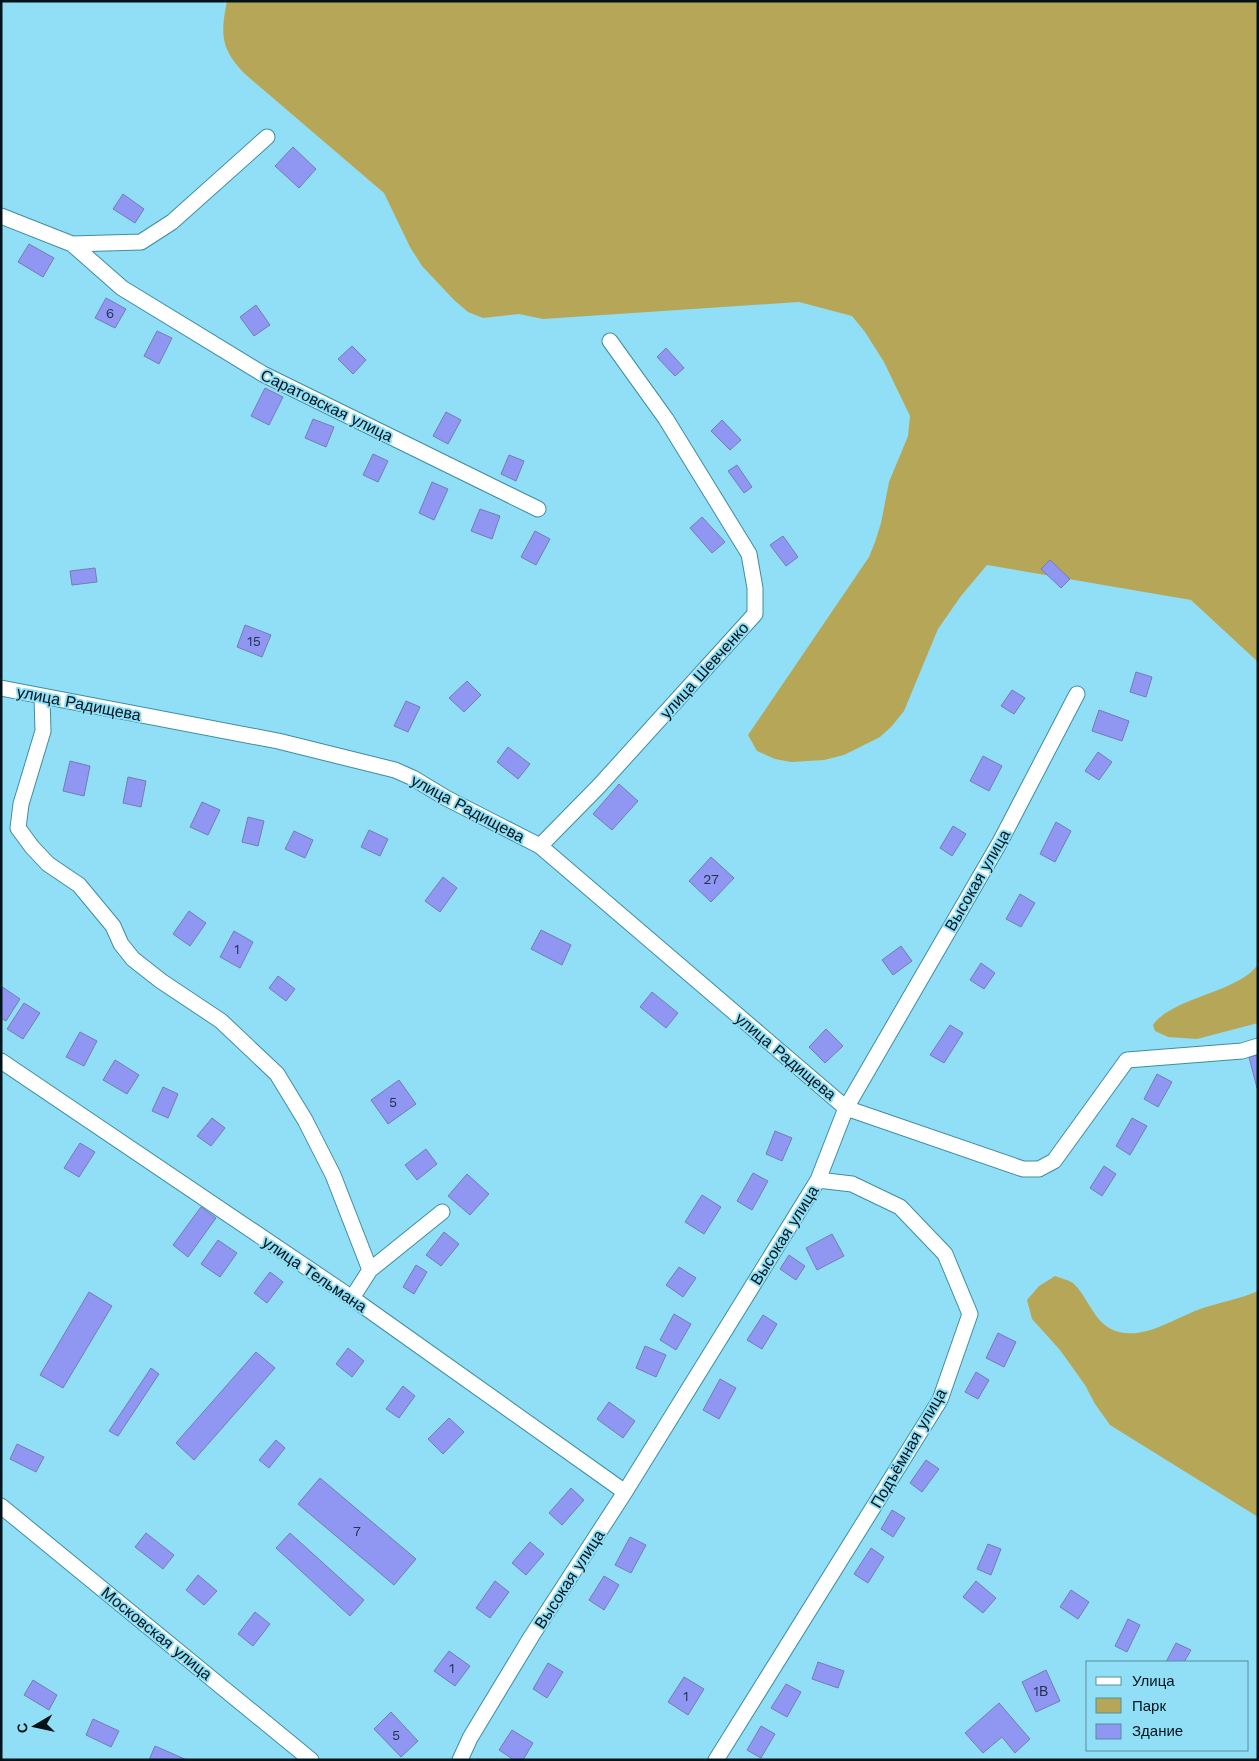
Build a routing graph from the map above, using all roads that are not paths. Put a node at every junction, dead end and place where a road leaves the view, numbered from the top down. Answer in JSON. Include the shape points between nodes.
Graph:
{"nodes":[{"id":1,"x":267,"y":137,"type":"dead end"},
{"id":2,"x":1,"y":216,"type":"edge"},
{"id":3,"x":72,"y":244,"type":"junction"},
{"id":4,"x":610,"y":341,"type":"dead end"},
{"id":5,"x":538,"y":509,"type":"dead end"},
{"id":6,"x":1,"y":688,"type":"edge"},
{"id":7,"x":1077,"y":694,"type":"dead end"},
{"id":8,"x":42,"y":697,"type":"junction"},
{"id":9,"x":540,"y":846,"type":"junction"},
{"id":10,"x":1258,"y":1046,"type":"edge"},
{"id":11,"x":1,"y":1060,"type":"edge"},
{"id":12,"x":846,"y":1108,"type":"junction"},
{"id":13,"x":818,"y":1180,"type":"junction"},
{"id":14,"x":442,"y":1212,"type":"dead end"},
{"id":15,"x":370,"y":1270,"type":"junction"},
{"id":16,"x":352,"y":1298,"type":"junction"},
{"id":17,"x":625,"y":1492,"type":"junction"},
{"id":18,"x":1,"y":1506,"type":"edge"},
{"id":19,"x":311,"y":1760,"type":"edge"},
{"id":20,"x":460,"y":1760,"type":"edge"},
{"id":21,"x":716,"y":1760,"type":"edge"}],
"edges":[{"from":1,"to":3,"type":"street","via":[[172,222],[141,242]]},
{"from":2,"to":3,"type":"street"},
{"from":3,"to":5,"type":"street","name":"Саратовская улица","via":[[122,288],[263,374]]},
{"from":4,"to":9,"type":"street","name":"улица Шевченко","via":[[666,419],[749,554],[755,588],[755,614]]},
{"from":6,"to":8,"type":"street","name":"улица Радищева"},
{"from":7,"to":12,"type":"street","name":"Высокая улица","via":[[1000,842]]},
{"from":8,"to":9,"type":"street","name":"улица Радищева","via":[[278,741],[395,770]]},
{"from":8,"to":15,"type":"street","via":[[44,731],[21,804],[18,828],[48,864],[79,885],[113,926],[121,944],[133,958],[221,1021],[277,1074],[333,1175]]},
{"from":9,"to":12,"type":"street","name":"улица Радищева"},
{"from":10,"to":12,"type":"street","via":[[1242,1052],[1127,1060],[1054,1161],[1039,1169],[1023,1169]]},
{"from":11,"to":16,"type":"street","name":"улица Тельмана"},
{"from":12,"to":13,"type":"street","name":"Высокая улица"},
{"from":13,"to":17,"type":"street","name":"Высокая улица"},
{"from":13,"to":21,"type":"street","name":"Подъёмная улица","via":[[852,1184],[900,1207],[945,1254],[970,1314],[940,1400]]},
{"from":14,"to":15,"type":"street"},
{"from":15,"to":16,"type":"street"},
{"from":16,"to":17,"type":"street","name":"улица Тельмана"},
{"from":17,"to":20,"type":"street","name":"Высокая улица","via":[[531,1637]]},
{"from":18,"to":19,"type":"street","name":"Московская улица"}]}
